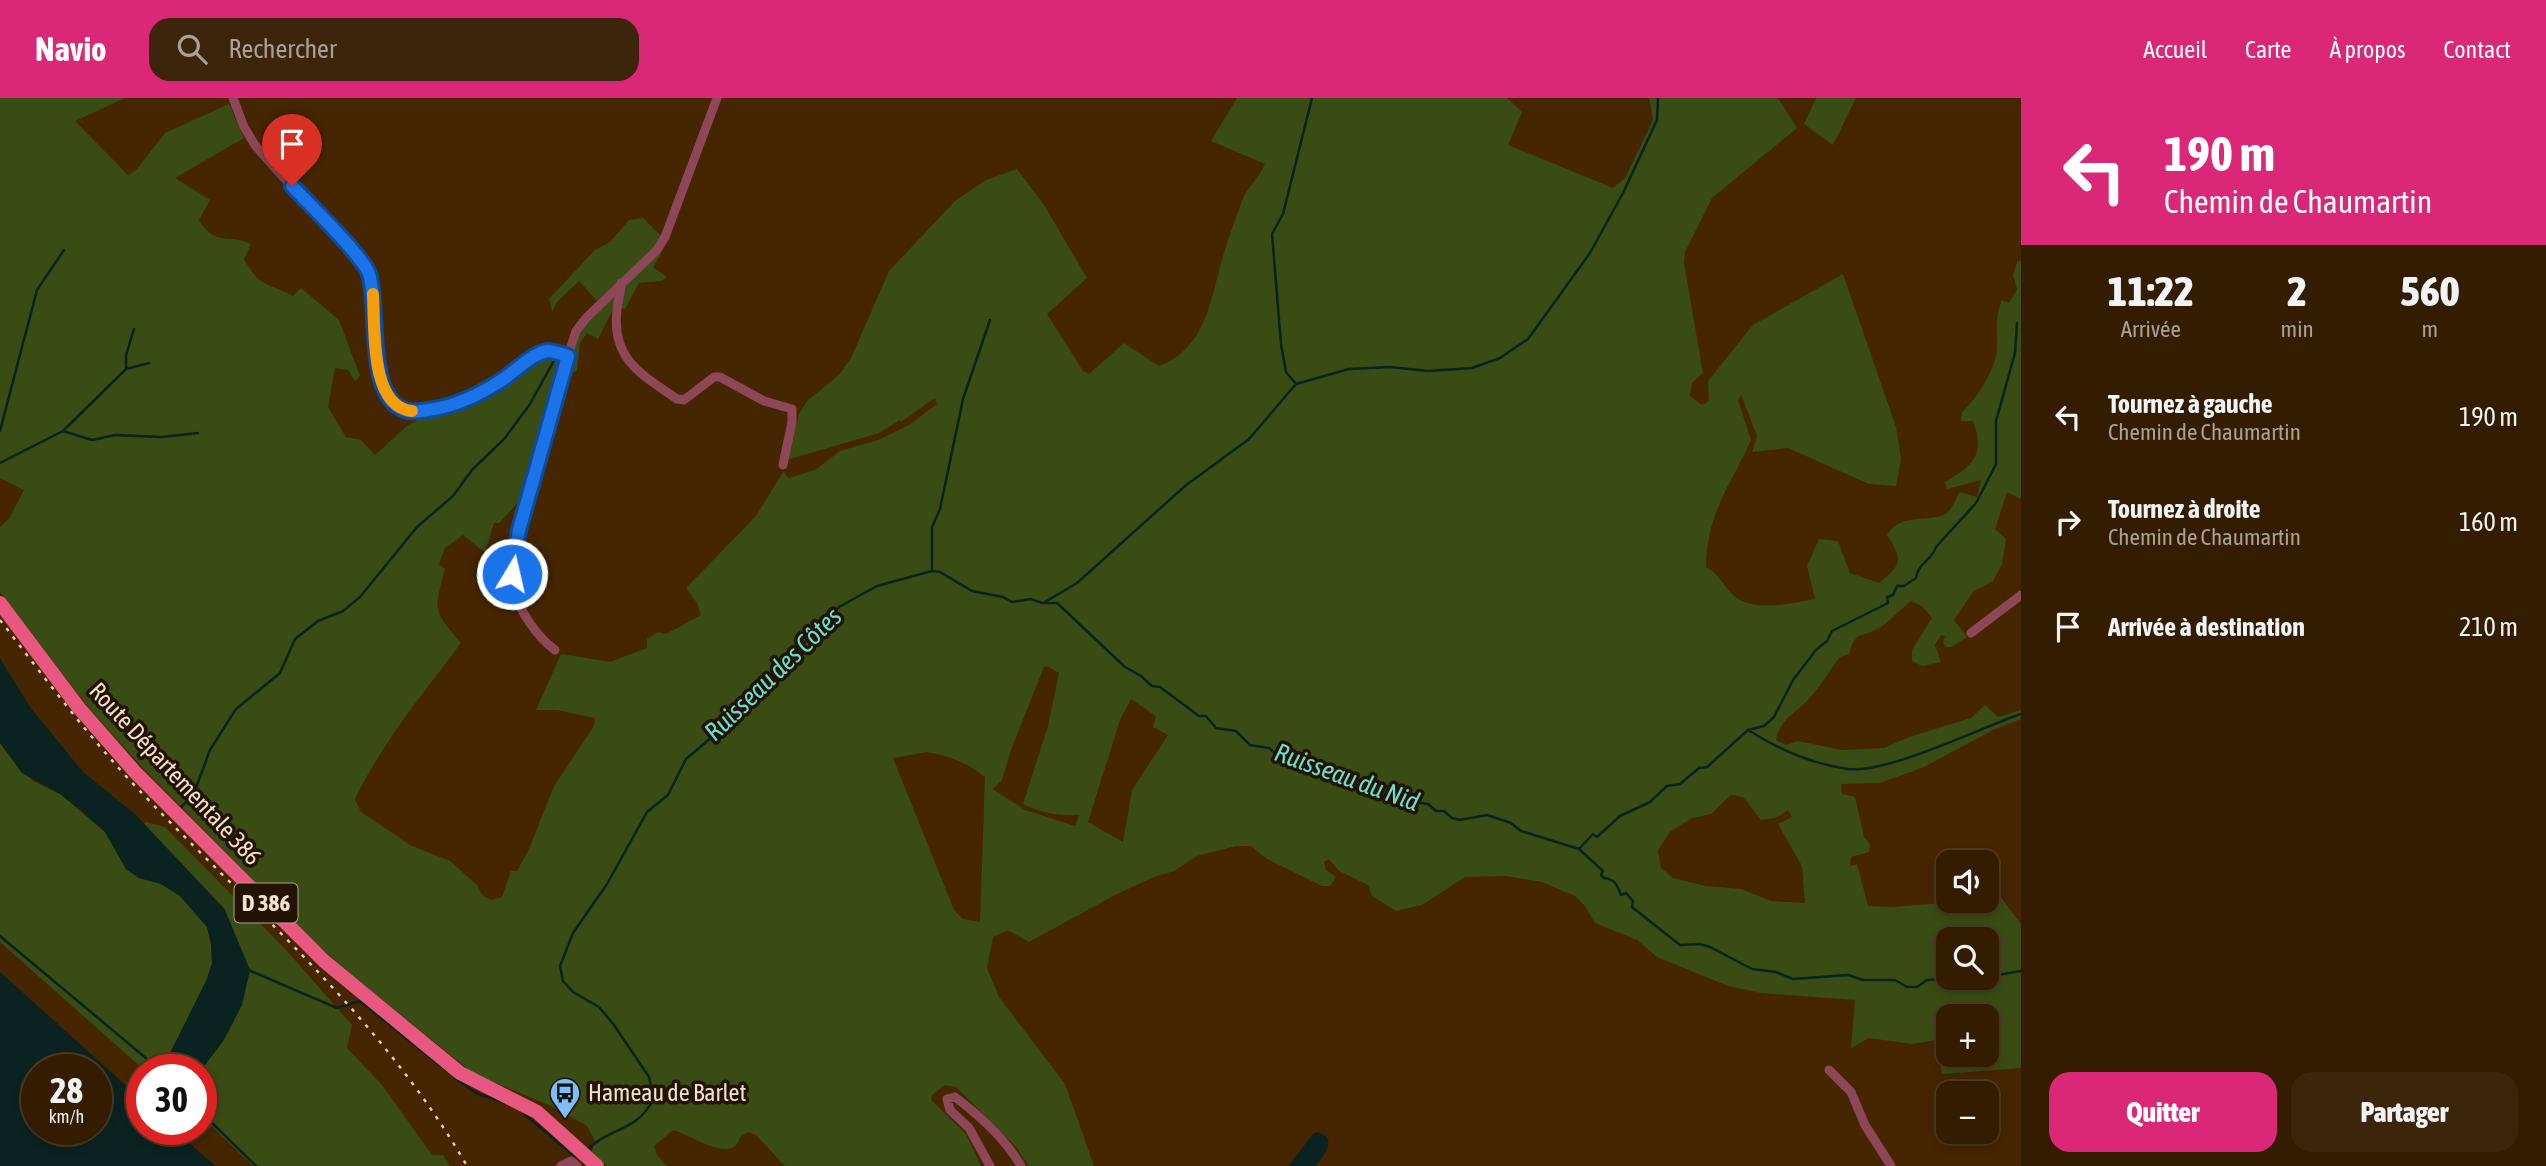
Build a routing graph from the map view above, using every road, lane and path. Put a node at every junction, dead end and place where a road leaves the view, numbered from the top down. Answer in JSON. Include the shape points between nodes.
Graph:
{"nodes":[{"id":1,"x":233,"y":98,"type":"edge"},
{"id":2,"x":717,"y":98,"type":"edge"},
{"id":3,"x":621,"y":283,"type":"junction"},
{"id":4,"x":568,"y":356,"type":"junction"},
{"id":5,"x":783,"y":465,"type":"dead end"},
{"id":6,"x":2021,"y":595,"type":"edge"},
{"id":7,"x":0,"y":603,"type":"edge"},
{"id":8,"x":1971,"y":633,"type":"dead end"},
{"id":9,"x":555,"y":650,"type":"dead end"},
{"id":10,"x":1829,"y":1070,"type":"dead end"},
{"id":11,"x":561,"y":1166,"type":"edge"},
{"id":12,"x":577,"y":1166,"type":"edge"},
{"id":13,"x":597,"y":1166,"type":"edge"},
{"id":14,"x":990,"y":1166,"type":"edge"},
{"id":15,"x":1021,"y":1166,"type":"edge"},
{"id":16,"x":1891,"y":1166,"type":"edge"}],
"edges":[{"from":1,"to":4,"type":"street","via":[[255,145],[369,273],[379,372],[396,405],[416,412],[456,404],[548,351]]},
{"from":2,"to":3,"type":"street","via":[[665,237]]},
{"from":3,"to":4,"type":"street","via":[[576,331]]},
{"from":3,"to":5,"type":"street","via":[[617,332],[624,358],[677,399],[684,400],[720,377],[764,401],[792,409]]},
{"from":4,"to":9,"type":"street","via":[[519,530],[512,574],[512,588],[532,624],[543,642]]},
{"from":6,"to":8,"type":"street"},
{"from":7,"to":13,"type":"main road","name":"Route Départementale 386","number":"D 386","via":[[79,708],[135,772],[324,961],[460,1073],[537,1112]]},
{"from":10,"to":16,"type":"street","via":[[1851,1092]]},
{"from":11,"to":12,"type":"street","via":[[571,1161]]},
{"from":14,"to":15,"type":"street","via":[[969,1128],[950,1111],[947,1099],[955,1097],[974,1112],[1012,1150]]}]}
